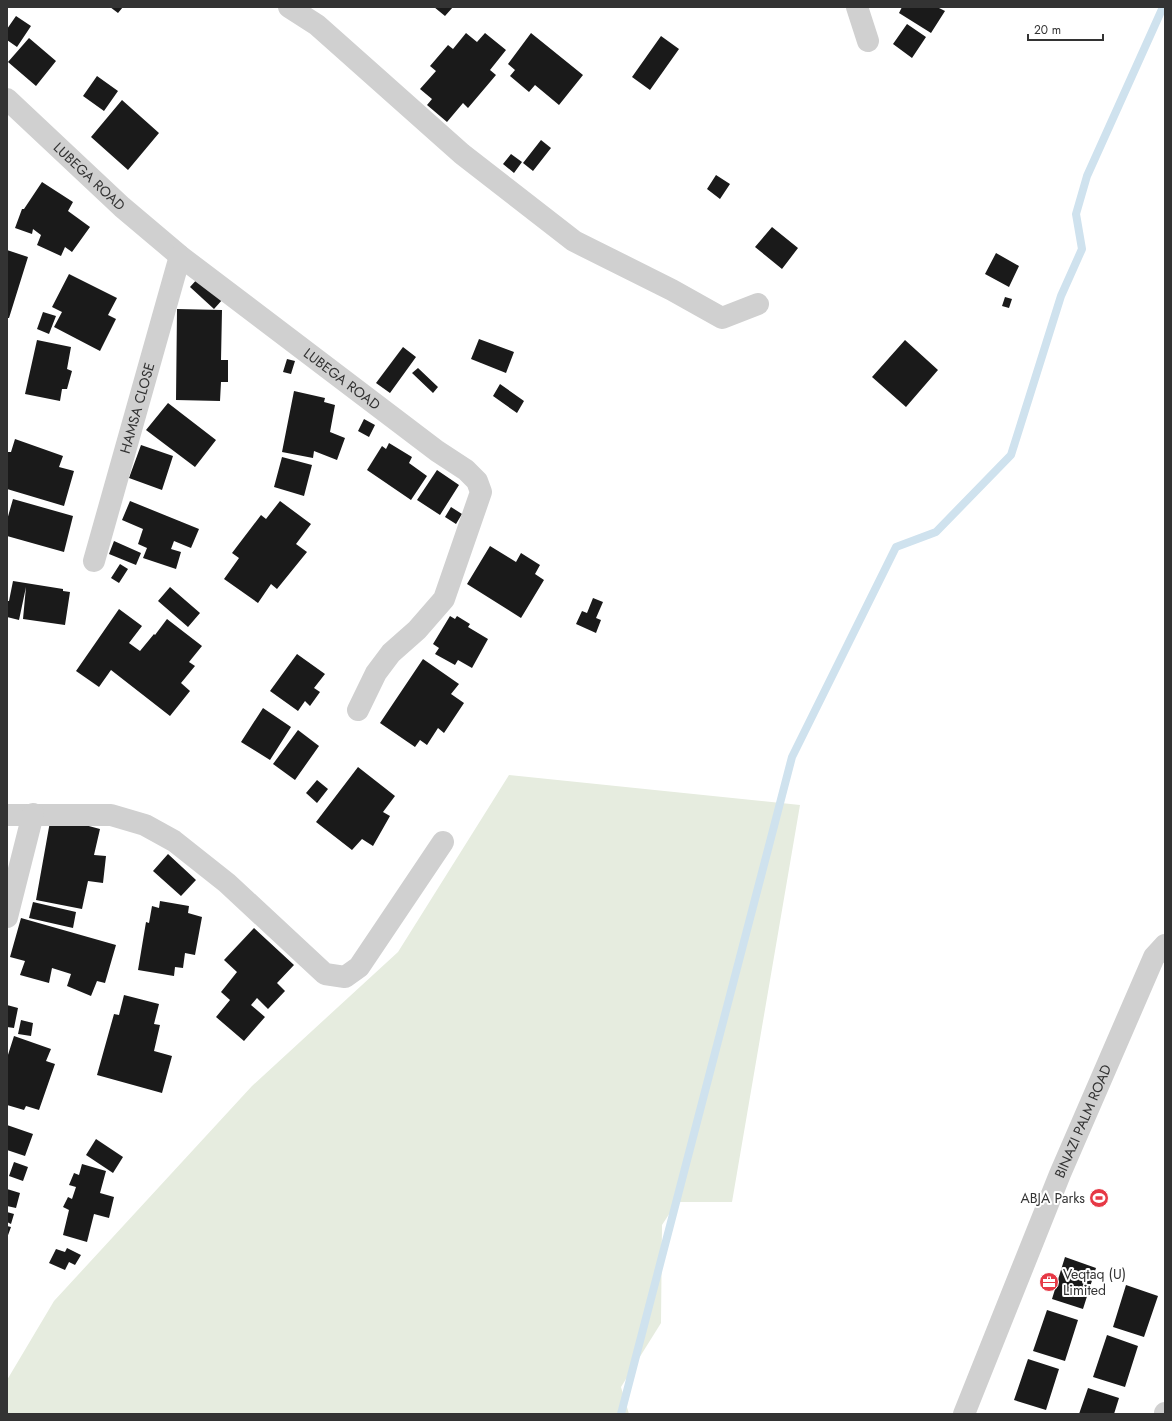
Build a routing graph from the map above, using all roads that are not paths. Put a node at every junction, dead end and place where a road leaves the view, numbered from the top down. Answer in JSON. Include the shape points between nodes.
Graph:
{"nodes":[{"id":1,"x":289,"y":7,"type":"edge"},
{"id":2,"x":858,"y":7,"type":"edge"},
{"id":3,"x":868,"y":41,"type":"dead end"},
{"id":4,"x":7,"y":99,"type":"edge"},
{"id":5,"x":180,"y":256,"type":"junction"},
{"id":6,"x":758,"y":304,"type":"dead end"},
{"id":7,"x":94,"y":561,"type":"dead end"},
{"id":8,"x":358,"y":710,"type":"dead end"},
{"id":9,"x":33,"y":814,"type":"junction"},
{"id":10,"x":7,"y":815,"type":"edge"},
{"id":11,"x":443,"y":842,"type":"dead end"},
{"id":12,"x":7,"y":918,"type":"edge"},
{"id":13,"x":1165,"y":945,"type":"edge"},
{"id":14,"x":964,"y":1414,"type":"edge"}],
"edges":[{"from":1,"to":6,"type":"street","via":[[317,24],[462,154],[574,241],[722,318]]},
{"from":2,"to":3,"type":"street"},
{"from":4,"to":5,"type":"street","name":"LUBEGA ROAD","via":[[122,207]]},
{"from":5,"to":7,"type":"street","name":"HAMSA CLOSE"},
{"from":5,"to":8,"type":"street","name":"LUBEGA ROAD","via":[[437,451],[466,470],[477,481],[480,492],[444,599],[417,630],[391,653],[376,673]]},
{"from":9,"to":10,"type":"street"},
{"from":9,"to":11,"type":"street","via":[[111,815],[145,825],[174,841],[227,883],[325,974],[345,977],[359,967]]},
{"from":9,"to":12,"type":"street"},
{"from":13,"to":14,"type":"street","name":"BINAZI PALM ROAD","via":[[1154,957],[1060,1174]]}]}
